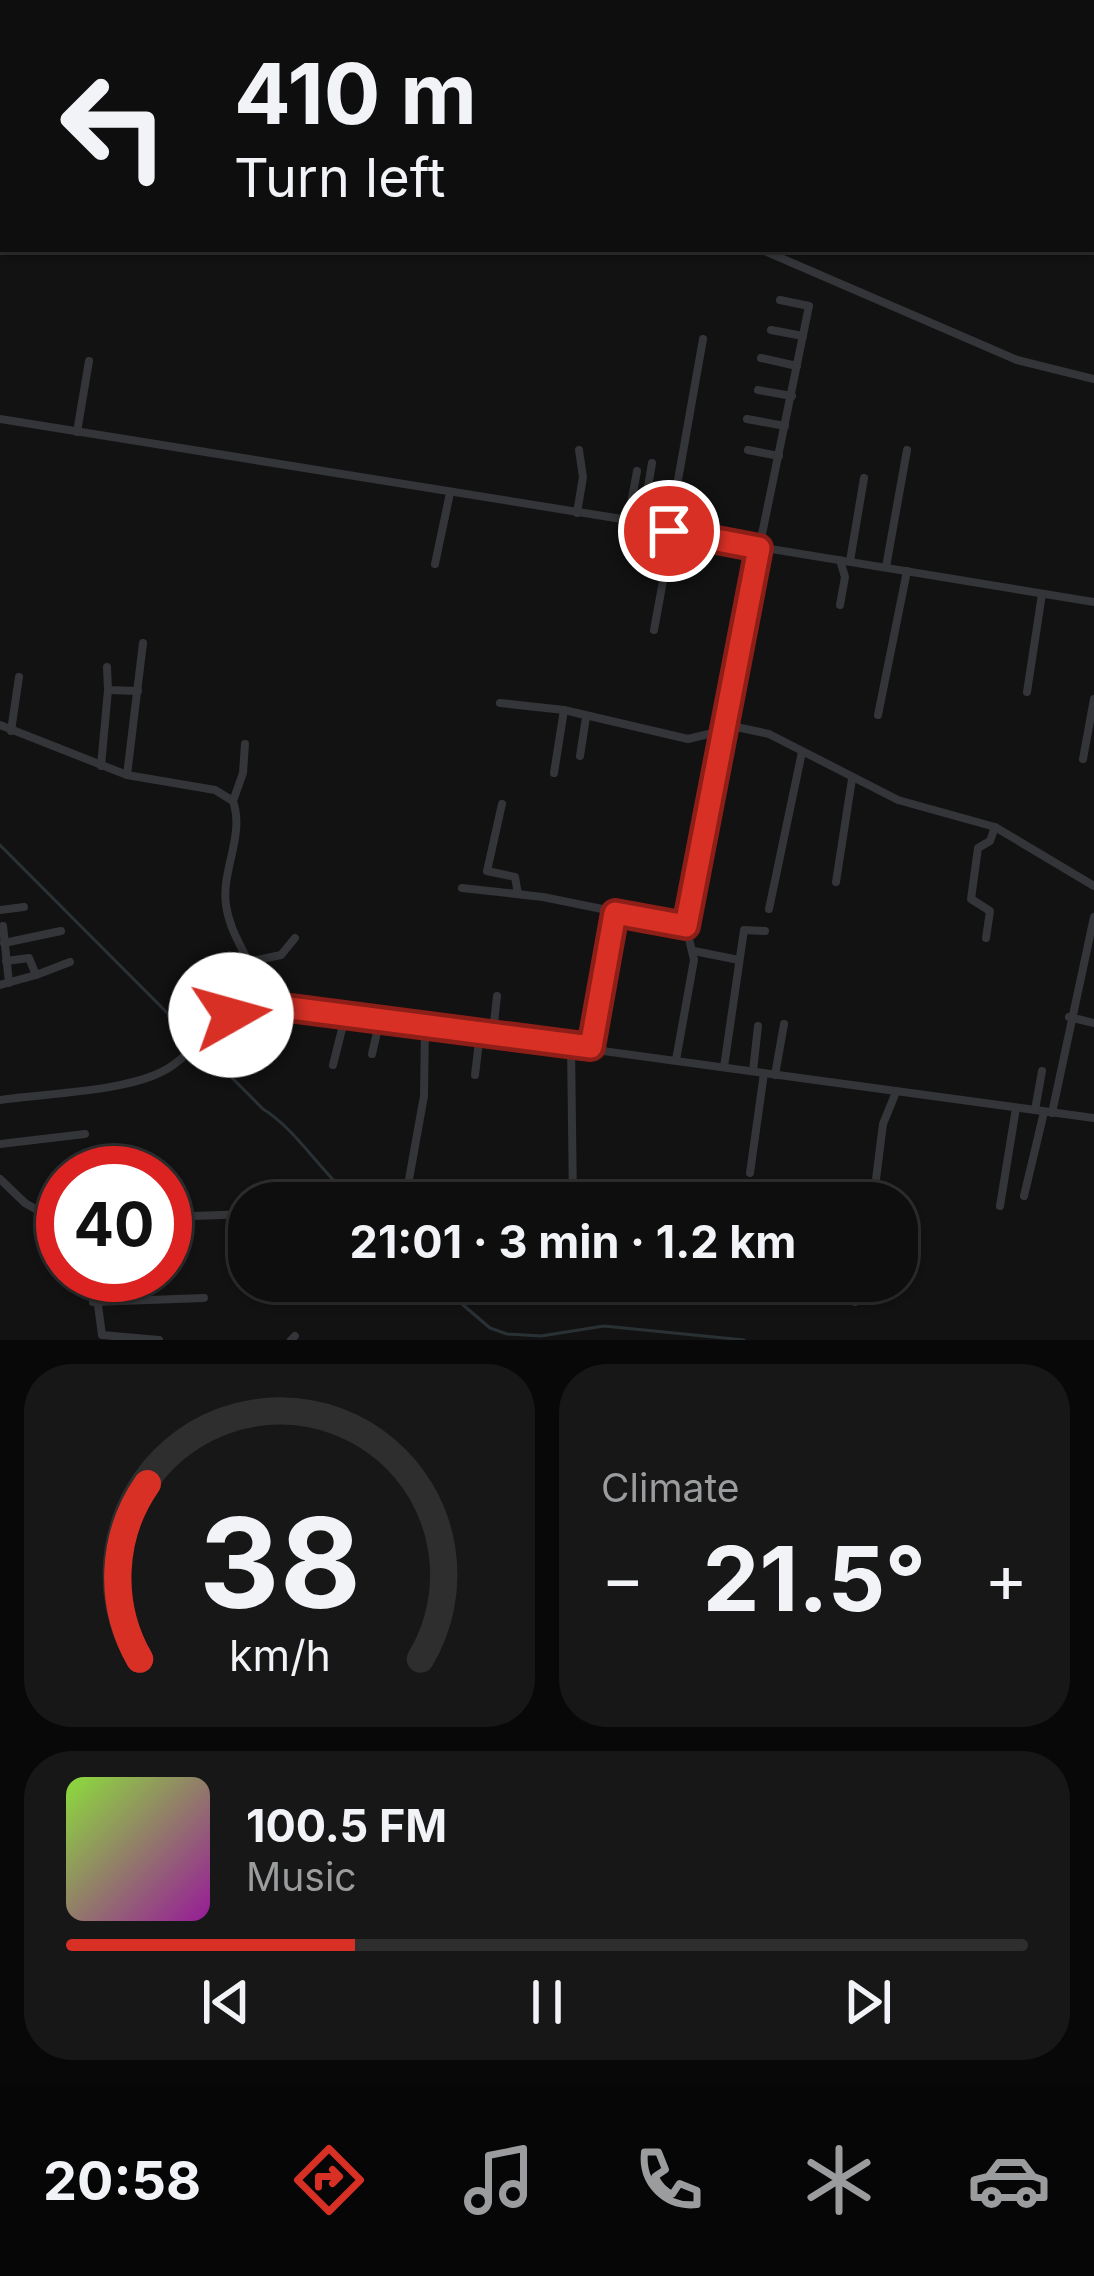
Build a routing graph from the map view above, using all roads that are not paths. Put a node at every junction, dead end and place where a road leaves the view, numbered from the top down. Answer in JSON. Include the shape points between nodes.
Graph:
{"nodes":[{"id":1,"x":767,"y":252,"type":"edge"},
{"id":2,"x":780,"y":300,"type":"dead end"},
{"id":3,"x":771,"y":330,"type":"dead end"},
{"id":4,"x":803,"y":336,"type":"junction"},
{"id":5,"x":703,"y":339,"type":"dead end"},
{"id":6,"x":761,"y":358,"type":"dead end"},
{"id":7,"x":89,"y":362,"type":"dead end"},
{"id":8,"x":797,"y":366,"type":"junction"},
{"id":9,"x":1094,"y":379,"type":"edge"},
{"id":10,"x":758,"y":390,"type":"dead end"},
{"id":11,"x":792,"y":396,"type":"junction"},
{"id":12,"x":0,"y":419,"type":"edge"},
{"id":13,"x":747,"y":419,"type":"dead end"},
{"id":14,"x":785,"y":426,"type":"junction"},
{"id":15,"x":77,"y":432,"type":"junction"},
{"id":16,"x":579,"y":450,"type":"dead end"},
{"id":17,"x":748,"y":450,"type":"dead end"},
{"id":18,"x":907,"y":450,"type":"dead end"},
{"id":19,"x":779,"y":456,"type":"junction"},
{"id":20,"x":652,"y":463,"type":"dead end"},
{"id":21,"x":637,"y":471,"type":"dead end"},
{"id":22,"x":864,"y":478,"type":"dead end"},
{"id":23,"x":450,"y":493,"type":"junction"},
{"id":24,"x":577,"y":513,"type":"junction"},
{"id":25,"x":628,"y":520,"type":"junction"},
{"id":26,"x":641,"y":523,"type":"junction"},
{"id":27,"x":671,"y":531,"type":"junction"},
{"id":28,"x":759,"y":548,"type":"junction"},
{"id":29,"x":845,"y":560,"type":"junction"},
{"id":30,"x":435,"y":565,"type":"dead end"},
{"id":31,"x":886,"y":567,"type":"junction"},
{"id":32,"x":907,"y":572,"type":"junction"},
{"id":33,"x":1042,"y":594,"type":"junction"},
{"id":34,"x":1094,"y":602,"type":"edge"},
{"id":35,"x":840,"y":605,"type":"dead end"},
{"id":36,"x":654,"y":630,"type":"dead end"},
{"id":37,"x":143,"y":643,"type":"dead end"},
{"id":38,"x":107,"y":668,"type":"dead end"},
{"id":39,"x":19,"y":676,"type":"dead end"},
{"id":40,"x":108,"y":690,"type":"junction"},
{"id":41,"x":138,"y":691,"type":"junction"},
{"id":42,"x":1027,"y":692,"type":"dead end"},
{"id":43,"x":1094,"y":699,"type":"edge"},
{"id":44,"x":500,"y":703,"type":"dead end"},
{"id":45,"x":563,"y":710,"type":"junction"},
{"id":46,"x":878,"y":715,"type":"dead end"},
{"id":47,"x":586,"y":717,"type":"junction"},
{"id":48,"x":0,"y":725,"type":"edge"},
{"id":49,"x":722,"y":727,"type":"junction"},
{"id":50,"x":11,"y":731,"type":"junction"},
{"id":51,"x":245,"y":745,"type":"dead end"},
{"id":52,"x":802,"y":752,"type":"junction"},
{"id":53,"x":580,"y":756,"type":"dead end"},
{"id":54,"x":1083,"y":759,"type":"dead end"},
{"id":55,"x":100,"y":766,"type":"junction"},
{"id":56,"x":554,"y":773,"type":"dead end"},
{"id":57,"x":127,"y":775,"type":"junction"},
{"id":58,"x":852,"y":779,"type":"junction"},
{"id":59,"x":232,"y":801,"type":"junction"},
{"id":60,"x":502,"y":804,"type":"dead end"},
{"id":61,"x":995,"y":827,"type":"junction"},
{"id":62,"x":836,"y":882,"type":"dead end"},
{"id":63,"x":1094,"y":886,"type":"edge"},
{"id":64,"x":462,"y":888,"type":"dead end"},
{"id":65,"x":518,"y":895,"type":"junction"},
{"id":66,"x":24,"y":907,"type":"dead end"},
{"id":67,"x":769,"y":909,"type":"dead end"},
{"id":68,"x":0,"y":910,"type":"edge"},
{"id":69,"x":615,"y":913,"type":"junction"},
{"id":70,"x":1094,"y":917,"type":"edge"},
{"id":71,"x":3,"y":926,"type":"edge"},
{"id":72,"x":686,"y":926,"type":"junction"},
{"id":73,"x":61,"y":931,"type":"dead end"},
{"id":74,"x":765,"y":931,"type":"dead end"},
{"id":75,"x":295,"y":938,"type":"dead end"},
{"id":76,"x":986,"y":938,"type":"dead end"},
{"id":77,"x":4,"y":943,"type":"junction"},
{"id":78,"x":694,"y":951,"type":"junction"},
{"id":79,"x":739,"y":960,"type":"junction"},
{"id":80,"x":251,"y":961,"type":"junction"},
{"id":81,"x":6,"y":962,"type":"junction"},
{"id":82,"x":70,"y":962,"type":"dead end"},
{"id":83,"x":36,"y":974,"type":"junction"},
{"id":84,"x":5,"y":984,"type":"edge"},
{"id":85,"x":497,"y":996,"type":"dead end"},
{"id":86,"x":259,"y":1004,"type":"junction"},
{"id":87,"x":346,"y":1013,"type":"junction"},
{"id":88,"x":1069,"y":1017,"type":"junction"},
{"id":89,"x":380,"y":1019,"type":"junction"},
{"id":90,"x":1094,"y":1023,"type":"edge"},
{"id":91,"x":784,"y":1024,"type":"dead end"},
{"id":92,"x":758,"y":1025,"type":"dead end"},
{"id":93,"x":425,"y":1026,"type":"junction"},
{"id":94,"x":480,"y":1033,"type":"junction"},
{"id":95,"x":519,"y":1040,"type":"junction"},
{"id":96,"x":571,"y":1045,"type":"junction"},
{"id":97,"x":591,"y":1047,"type":"junction"},
{"id":98,"x":372,"y":1054,"type":"dead end"},
{"id":99,"x":676,"y":1060,"type":"junction"},
{"id":100,"x":333,"y":1065,"type":"dead end"},
{"id":101,"x":724,"y":1067,"type":"junction"},
{"id":102,"x":753,"y":1071,"type":"junction"},
{"id":103,"x":1042,"y":1071,"type":"dead end"},
{"id":104,"x":764,"y":1073,"type":"junction"},
{"id":105,"x":776,"y":1075,"type":"junction"},
{"id":106,"x":475,"y":1076,"type":"dead end"},
{"id":107,"x":896,"y":1092,"type":"junction"},
{"id":108,"x":0,"y":1100,"type":"edge"},
{"id":109,"x":1016,"y":1108,"type":"junction"},
{"id":110,"x":1043,"y":1112,"type":"junction"},
{"id":111,"x":1094,"y":1118,"type":"edge"},
{"id":112,"x":85,"y":1134,"type":"dead end"},
{"id":113,"x":0,"y":1144,"type":"edge"},
{"id":114,"x":749,"y":1173,"type":"dead end"},
{"id":115,"x":0,"y":1179,"type":"edge"},
{"id":116,"x":409,"y":1182,"type":"edge"},
{"id":117,"x":573,"y":1182,"type":"edge"},
{"id":118,"x":876,"y":1182,"type":"edge"},
{"id":119,"x":1024,"y":1196,"type":"dead end"},
{"id":120,"x":1000,"y":1206,"type":"dead end"},
{"id":121,"x":36,"y":1209,"type":"edge"},
{"id":122,"x":228,"y":1215,"type":"edge"},
{"id":123,"x":192,"y":1216,"type":"edge"},
{"id":124,"x":192,"y":1298,"type":"edge"},
{"id":125,"x":204,"y":1298,"type":"dead end"},
{"id":126,"x":93,"y":1302,"type":"edge"},
{"id":127,"x":159,"y":1340,"type":"edge"}],
"edges":[{"from":1,"to":9,"type":"street","via":[[1017,360]]},
{"from":2,"to":4,"type":"street","via":[[809,306]]},
{"from":3,"to":4,"type":"street"},
{"from":4,"to":8,"type":"street"},
{"from":5,"to":27,"type":"street"},
{"from":6,"to":8,"type":"street"},
{"from":7,"to":15,"type":"street"},
{"from":8,"to":11,"type":"street"},
{"from":10,"to":11,"type":"street"},
{"from":11,"to":14,"type":"street"},
{"from":12,"to":15,"type":"street"},
{"from":13,"to":14,"type":"street"},
{"from":14,"to":19,"type":"street"},
{"from":15,"to":23,"type":"street"},
{"from":16,"to":24,"type":"street"},
{"from":17,"to":19,"type":"street"},
{"from":18,"to":31,"type":"street"},
{"from":19,"to":28,"type":"street"},
{"from":20,"to":26,"type":"street"},
{"from":21,"to":25,"type":"street"},
{"from":22,"to":29,"type":"street"},
{"from":23,"to":24,"type":"street"},
{"from":23,"to":30,"type":"street"},
{"from":24,"to":25,"type":"street"},
{"from":25,"to":26,"type":"street"},
{"from":26,"to":27,"type":"street"},
{"from":27,"to":28,"type":"street"},
{"from":27,"to":36,"type":"street"},
{"from":28,"to":29,"type":"street"},
{"from":28,"to":49,"type":"street"},
{"from":29,"to":31,"type":"street"},
{"from":29,"to":35,"type":"street"},
{"from":31,"to":32,"type":"street"},
{"from":32,"to":33,"type":"street"},
{"from":32,"to":46,"type":"street"},
{"from":33,"to":34,"type":"street"},
{"from":33,"to":42,"type":"street"},
{"from":37,"to":41,"type":"street"},
{"from":38,"to":40,"type":"street"},
{"from":39,"to":50,"type":"street"},
{"from":40,"to":41,"type":"street"},
{"from":40,"to":55,"type":"street"},
{"from":41,"to":57,"type":"street"},
{"from":43,"to":54,"type":"street"},
{"from":44,"to":45,"type":"street"},
{"from":45,"to":47,"type":"street"},
{"from":45,"to":56,"type":"street"},
{"from":47,"to":49,"type":"street","via":[[688,740]]},
{"from":47,"to":53,"type":"street"},
{"from":48,"to":50,"type":"street"},
{"from":49,"to":52,"type":"street","via":[[770,734]]},
{"from":49,"to":72,"type":"street"},
{"from":50,"to":55,"type":"street"},
{"from":51,"to":59,"type":"street"},
{"from":52,"to":58,"type":"street"},
{"from":52,"to":67,"type":"street"},
{"from":55,"to":57,"type":"street"},
{"from":57,"to":59,"type":"street","via":[[215,790]]},
{"from":58,"to":61,"type":"street"},
{"from":58,"to":62,"type":"street"},
{"from":59,"to":80,"type":"street","via":[[226,905]]},
{"from":60,"to":65,"type":"street","via":[[487,871],[515,877]]},
{"from":61,"to":63,"type":"street"},
{"from":61,"to":76,"type":"street","via":[[978,848],[971,899],[990,911]]},
{"from":64,"to":65,"type":"street"},
{"from":65,"to":69,"type":"street"},
{"from":66,"to":68,"type":"street"},
{"from":69,"to":72,"type":"street"},
{"from":69,"to":97,"type":"street"},
{"from":70,"to":88,"type":"street"},
{"from":71,"to":77,"type":"street"},
{"from":72,"to":78,"type":"street"},
{"from":73,"to":77,"type":"street"},
{"from":74,"to":79,"type":"street","via":[[746,927]]},
{"from":75,"to":80,"type":"street","via":[[281,955]]},
{"from":77,"to":81,"type":"street"},
{"from":78,"to":79,"type":"street"},
{"from":78,"to":99,"type":"street"},
{"from":79,"to":101,"type":"street"},
{"from":80,"to":86,"type":"street"},
{"from":81,"to":83,"type":"street","via":[[28,958]]},
{"from":81,"to":84,"type":"street"},
{"from":82,"to":83,"type":"street"},
{"from":83,"to":84,"type":"street"},
{"from":85,"to":95,"type":"street","via":[[494,1023]]},
{"from":86,"to":87,"type":"street"},
{"from":86,"to":108,"type":"street","via":[[231,1015],[145,1079]]},
{"from":87,"to":89,"type":"street"},
{"from":87,"to":100,"type":"street"},
{"from":88,"to":90,"type":"street"},
{"from":88,"to":110,"type":"street"},
{"from":89,"to":93,"type":"street"},
{"from":89,"to":98,"type":"street"},
{"from":91,"to":105,"type":"street"},
{"from":92,"to":102,"type":"street"},
{"from":93,"to":94,"type":"street"},
{"from":93,"to":116,"type":"street","via":[[424,1096]]},
{"from":94,"to":95,"type":"street"},
{"from":94,"to":106,"type":"street"},
{"from":95,"to":96,"type":"street"},
{"from":96,"to":97,"type":"street"},
{"from":96,"to":117,"type":"street"},
{"from":97,"to":99,"type":"street"},
{"from":99,"to":101,"type":"street"},
{"from":101,"to":102,"type":"street"},
{"from":102,"to":104,"type":"street"},
{"from":103,"to":110,"type":"street"},
{"from":104,"to":105,"type":"street"},
{"from":104,"to":114,"type":"street"},
{"from":105,"to":107,"type":"street"},
{"from":107,"to":109,"type":"street"},
{"from":107,"to":118,"type":"street"},
{"from":109,"to":110,"type":"street"},
{"from":109,"to":120,"type":"street"},
{"from":110,"to":111,"type":"street"},
{"from":110,"to":119,"type":"street"},
{"from":112,"to":113,"type":"street"},
{"from":115,"to":121,"type":"street"},
{"from":122,"to":123,"type":"street"},
{"from":124,"to":125,"type":"street"},
{"from":126,"to":127,"type":"street","via":[[106,1338]]}]}
